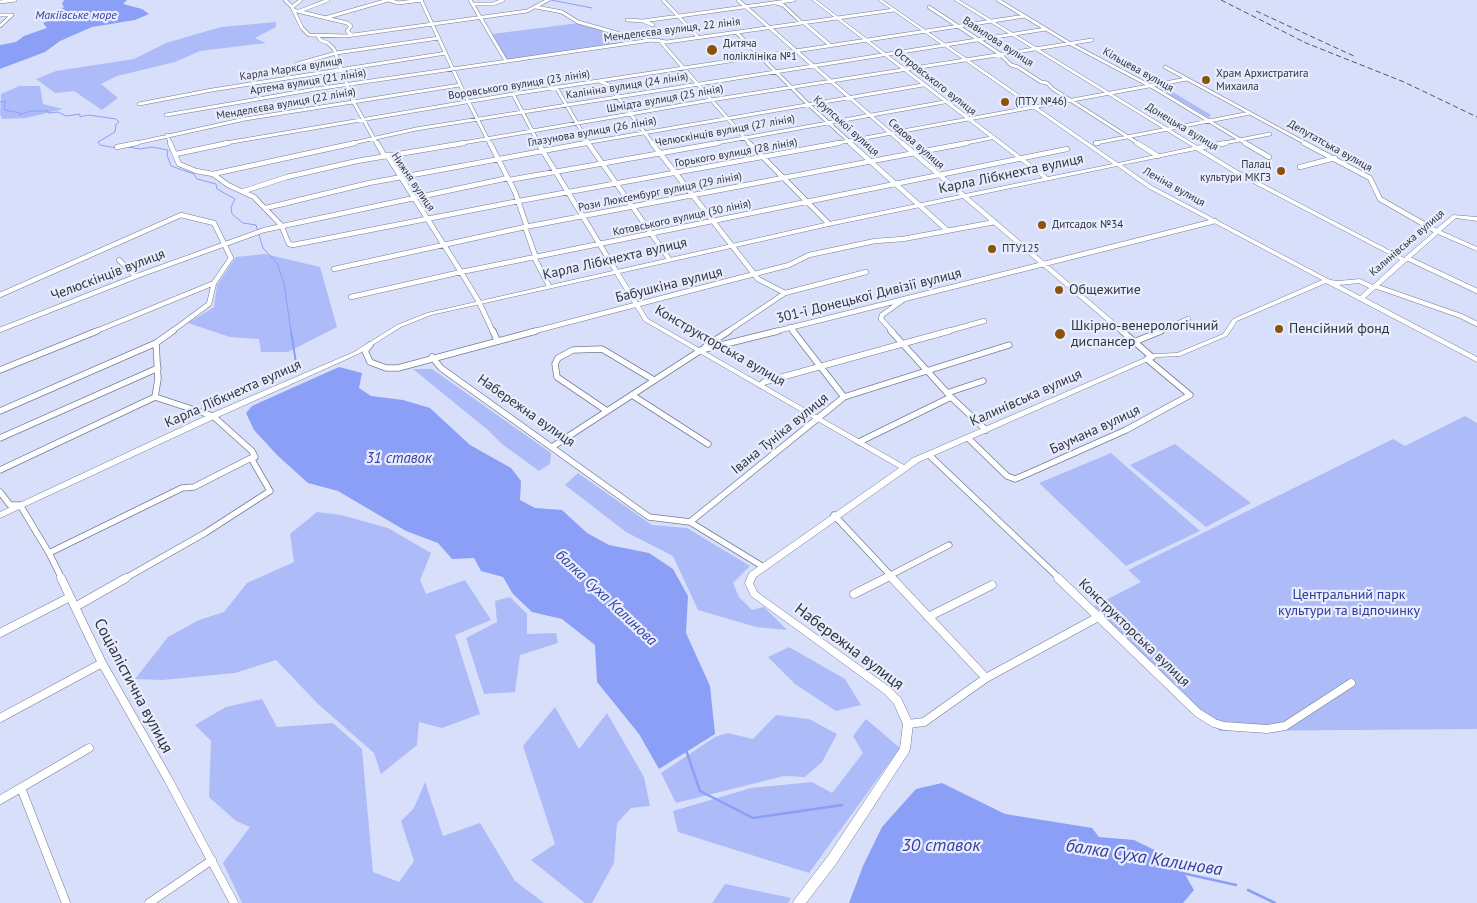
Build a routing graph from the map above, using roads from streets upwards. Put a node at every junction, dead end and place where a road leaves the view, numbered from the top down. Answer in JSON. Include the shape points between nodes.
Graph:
{"nodes":[{"id":1,"x":14,"y":0,"type":"edge"},
{"id":2,"x":284,"y":0,"type":"edge"},
{"id":3,"x":301,"y":0,"type":"edge"},
{"id":4,"x":328,"y":0,"type":"edge"},
{"id":5,"x":389,"y":0,"type":"edge"},
{"id":6,"x":421,"y":0,"type":"edge"},
{"id":7,"x":470,"y":0,"type":"edge"},
{"id":8,"x":503,"y":0,"type":"edge"},
{"id":9,"x":547,"y":0,"type":"edge"},
{"id":10,"x":663,"y":0,"type":"edge"},
{"id":11,"x":738,"y":0,"type":"edge"},
{"id":12,"x":794,"y":0,"type":"edge"},
{"id":13,"x":814,"y":0,"type":"edge"},
{"id":14,"x":880,"y":0,"type":"edge"},
{"id":15,"x":958,"y":0,"type":"edge"},
{"id":16,"x":998,"y":0,"type":"edge"},
{"id":17,"x":0,"y":2,"type":"edge"},
{"id":18,"x":772,"y":3,"type":"junction"},
{"id":19,"x":473,"y":4,"type":"junction"},
{"id":20,"x":745,"y":6,"type":"junction"},
{"id":21,"x":536,"y":7,"type":"junction"},
{"id":22,"x":929,"y":7,"type":"dead end"},
{"id":23,"x":292,"y":8,"type":"junction"},
{"id":24,"x":894,"y":10,"type":"junction"},
{"id":25,"x":300,"y":11,"type":"junction"},
{"id":26,"x":0,"y":15,"type":"edge"},
{"id":27,"x":678,"y":16,"type":"junction"},
{"id":28,"x":1025,"y":16,"type":"junction"},
{"id":29,"x":322,"y":18,"type":"junction"},
{"id":30,"x":481,"y":18,"type":"junction"},
{"id":31,"x":836,"y":18,"type":"junction"},
{"id":32,"x":627,"y":20,"type":"dead end"},
{"id":33,"x":643,"y":21,"type":"junction"},
{"id":34,"x":990,"y":21,"type":"junction"},
{"id":35,"x":802,"y":22,"type":"junction"},
{"id":36,"x":433,"y":24,"type":"junction"},
{"id":37,"x":0,"y":26,"type":"edge"},
{"id":38,"x":653,"y":26,"type":"dead end"},
{"id":39,"x":957,"y":26,"type":"junction"},
{"id":40,"x":769,"y":27,"type":"junction"},
{"id":41,"x":1046,"y":29,"type":"junction"},
{"id":42,"x":736,"y":32,"type":"junction"},
{"id":43,"x":925,"y":32,"type":"junction"},
{"id":44,"x":1011,"y":34,"type":"junction"},
{"id":45,"x":352,"y":35,"type":"junction"},
{"id":46,"x":318,"y":36,"type":"junction"},
{"id":47,"x":439,"y":38,"type":"junction"},
{"id":48,"x":698,"y":38,"type":"junction"},
{"id":49,"x":657,"y":40,"type":"junction"},
{"id":50,"x":865,"y":40,"type":"junction"},
{"id":51,"x":978,"y":40,"type":"junction"},
{"id":52,"x":1092,"y":40,"type":"dead end"},
{"id":53,"x":1069,"y":42,"type":"junction"},
{"id":54,"x":944,"y":45,"type":"junction"},
{"id":55,"x":830,"y":46,"type":"junction"},
{"id":56,"x":1034,"y":48,"type":"junction"},
{"id":57,"x":796,"y":51,"type":"junction"},
{"id":58,"x":336,"y":53,"type":"junction"},
{"id":59,"x":446,"y":53,"type":"junction"},
{"id":60,"x":884,"y":54,"type":"junction"},
{"id":61,"x":1000,"y":54,"type":"junction"},
{"id":62,"x":760,"y":56,"type":"junction"},
{"id":63,"x":966,"y":60,"type":"junction"},
{"id":64,"x":506,"y":61,"type":"junction"},
{"id":65,"x":297,"y":64,"type":"dead end"},
{"id":66,"x":813,"y":66,"type":"junction"},
{"id":67,"x":1165,"y":67,"type":"dead end"},
{"id":68,"x":683,"y":68,"type":"junction"},
{"id":69,"x":902,"y":68,"type":"junction"},
{"id":70,"x":453,"y":69,"type":"junction"},
{"id":71,"x":342,"y":70,"type":"junction"},
{"id":72,"x":775,"y":72,"type":"junction"},
{"id":73,"x":610,"y":79,"type":"junction"},
{"id":74,"x":1186,"y":79,"type":"junction"},
{"id":75,"x":830,"y":80,"type":"junction"},
{"id":76,"x":596,"y":82,"type":"junction"},
{"id":77,"x":346,"y":84,"type":"junction"},
{"id":78,"x":697,"y":84,"type":"junction"},
{"id":79,"x":460,"y":85,"type":"junction"},
{"id":80,"x":609,"y":85,"type":"junction"},
{"id":81,"x":923,"y":85,"type":"junction"},
{"id":82,"x":1150,"y":86,"type":"junction"},
{"id":83,"x":556,"y":87,"type":"junction"},
{"id":84,"x":791,"y":87,"type":"junction"},
{"id":85,"x":513,"y":94,"type":"junction"},
{"id":86,"x":1108,"y":94,"type":"junction"},
{"id":87,"x":618,"y":96,"type":"junction"},
{"id":88,"x":849,"y":97,"type":"junction"},
{"id":89,"x":711,"y":100,"type":"junction"},
{"id":90,"x":1072,"y":100,"type":"junction"},
{"id":91,"x":353,"y":101,"type":"junction"},
{"id":92,"x":469,"y":101,"type":"junction"},
{"id":93,"x":944,"y":102,"type":"junction"},
{"id":94,"x":139,"y":104,"type":"dead end"},
{"id":95,"x":808,"y":104,"type":"junction"},
{"id":96,"x":566,"y":105,"type":"junction"},
{"id":97,"x":1034,"y":108,"type":"junction"},
{"id":98,"x":522,"y":112,"type":"junction"},
{"id":99,"x":1250,"y":113,"type":"junction"},
{"id":100,"x":630,"y":114,"type":"junction"},
{"id":101,"x":166,"y":115,"type":"dead end"},
{"id":102,"x":869,"y":115,"type":"junction"},
{"id":103,"x":479,"y":118,"type":"junction"},
{"id":104,"x":727,"y":118,"type":"junction"},
{"id":105,"x":363,"y":119,"type":"junction"},
{"id":106,"x":967,"y":119,"type":"junction"},
{"id":107,"x":1210,"y":121,"type":"junction"},
{"id":108,"x":828,"y":122,"type":"junction"},
{"id":109,"x":576,"y":123,"type":"junction"},
{"id":110,"x":1166,"y":129,"type":"junction"},
{"id":111,"x":531,"y":130,"type":"junction"},
{"id":112,"x":643,"y":131,"type":"junction"},
{"id":113,"x":890,"y":133,"type":"junction"},
{"id":114,"x":1270,"y":134,"type":"dead end"},
{"id":115,"x":167,"y":135,"type":"junction"},
{"id":116,"x":374,"y":137,"type":"junction"},
{"id":117,"x":744,"y":137,"type":"junction"},
{"id":118,"x":1128,"y":137,"type":"junction"},
{"id":119,"x":487,"y":138,"type":"junction"},
{"id":120,"x":991,"y":138,"type":"junction"},
{"id":121,"x":1239,"y":140,"type":"junction"},
{"id":122,"x":849,"y":141,"type":"junction"},
{"id":123,"x":588,"y":142,"type":"junction"},
{"id":124,"x":1096,"y":143,"type":"dead end"},
{"id":125,"x":117,"y":147,"type":"dead end"},
{"id":126,"x":1067,"y":148,"type":"dead end"},
{"id":127,"x":1197,"y":148,"type":"junction"},
{"id":128,"x":543,"y":150,"type":"junction"},
{"id":129,"x":658,"y":152,"type":"junction"},
{"id":130,"x":913,"y":153,"type":"junction"},
{"id":131,"x":176,"y":154,"type":"junction"},
{"id":132,"x":387,"y":156,"type":"junction"},
{"id":133,"x":763,"y":156,"type":"junction"},
{"id":134,"x":1158,"y":156,"type":"junction"},
{"id":135,"x":1269,"y":157,"type":"dead end"},
{"id":136,"x":497,"y":158,"type":"junction"},
{"id":137,"x":1018,"y":158,"type":"junction"},
{"id":138,"x":1335,"y":158,"type":"junction"},
{"id":139,"x":871,"y":161,"type":"junction"},
{"id":140,"x":601,"y":162,"type":"junction"},
{"id":141,"x":1115,"y":164,"type":"junction"},
{"id":142,"x":1300,"y":167,"type":"dead end"},
{"id":143,"x":555,"y":170,"type":"junction"},
{"id":144,"x":674,"y":173,"type":"junction"},
{"id":145,"x":213,"y":174,"type":"junction"},
{"id":146,"x":938,"y":174,"type":"junction"},
{"id":147,"x":399,"y":176,"type":"junction"},
{"id":148,"x":783,"y":178,"type":"junction"},
{"id":149,"x":1046,"y":178,"type":"junction"},
{"id":150,"x":508,"y":179,"type":"junction"},
{"id":151,"x":616,"y":183,"type":"junction"},
{"id":152,"x":895,"y":183,"type":"junction"},
{"id":153,"x":244,"y":191,"type":"junction"},
{"id":154,"x":567,"y":192,"type":"junction"},
{"id":155,"x":691,"y":195,"type":"junction"},
{"id":156,"x":963,"y":196,"type":"junction"},
{"id":157,"x":414,"y":198,"type":"junction"},
{"id":158,"x":519,"y":201,"type":"junction"},
{"id":159,"x":806,"y":201,"type":"junction"},
{"id":160,"x":920,"y":206,"type":"junction"},
{"id":161,"x":631,"y":207,"type":"junction"},
{"id":162,"x":266,"y":208,"type":"junction"},
{"id":163,"x":581,"y":216,"type":"junction"},
{"id":164,"x":426,"y":219,"type":"junction"},
{"id":165,"x":1477,"y":219,"type":"edge"},
{"id":166,"x":711,"y":221,"type":"junction"},
{"id":167,"x":1215,"y":221,"type":"junction"},
{"id":168,"x":995,"y":222,"type":"junction"},
{"id":169,"x":829,"y":224,"type":"junction"},
{"id":170,"x":280,"y":225,"type":"junction"},
{"id":171,"x":526,"y":227,"type":"junction"},
{"id":172,"x":948,"y":231,"type":"junction"},
{"id":173,"x":1436,"y":231,"type":"junction"},
{"id":174,"x":650,"y":233,"type":"junction"},
{"id":175,"x":225,"y":242,"type":"junction"},
{"id":176,"x":443,"y":244,"type":"junction"},
{"id":177,"x":598,"y":244,"type":"junction"},
{"id":178,"x":730,"y":246,"type":"junction"},
{"id":179,"x":1477,"y":249,"type":"edge"},
{"id":180,"x":534,"y":257,"type":"junction"},
{"id":181,"x":1406,"y":259,"type":"junction"},
{"id":182,"x":119,"y":260,"type":"dead end"},
{"id":183,"x":669,"y":260,"type":"junction"},
{"id":184,"x":1046,"y":264,"type":"junction"},
{"id":185,"x":334,"y":268,"type":"dead end"},
{"id":186,"x":616,"y":271,"type":"junction"},
{"id":187,"x":461,"y":272,"type":"junction"},
{"id":188,"x":866,"y":272,"type":"dead end"},
{"id":189,"x":754,"y":274,"type":"junction"},
{"id":190,"x":135,"y":276,"type":"junction"},
{"id":191,"x":1326,"y":281,"type":"junction"},
{"id":192,"x":214,"y":283,"type":"junction"},
{"id":193,"x":549,"y":286,"type":"junction"},
{"id":194,"x":1374,"y":286,"type":"junction"},
{"id":195,"x":1477,"y":291,"type":"edge"},
{"id":196,"x":785,"y":293,"type":"junction"},
{"id":197,"x":0,"y":295,"type":"edge"},
{"id":198,"x":351,"y":297,"type":"dead end"},
{"id":199,"x":907,"y":298,"type":"junction"},
{"id":200,"x":1361,"y":298,"type":"junction"},
{"id":201,"x":479,"y":302,"type":"junction"},
{"id":202,"x":636,"y":305,"type":"junction"},
{"id":203,"x":1188,"y":319,"type":"dead end"},
{"id":204,"x":984,"y":321,"type":"dead end"},
{"id":205,"x":1477,"y":324,"type":"edge"},
{"id":206,"x":790,"y":327,"type":"junction"},
{"id":207,"x":0,"y":330,"type":"edge"},
{"id":208,"x":497,"y":340,"type":"junction"},
{"id":209,"x":1134,"y":342,"type":"junction"},
{"id":210,"x":156,"y":343,"type":"junction"},
{"id":211,"x":905,"y":343,"type":"junction"},
{"id":212,"x":370,"y":345,"type":"junction"},
{"id":213,"x":1009,"y":345,"type":"dead end"},
{"id":214,"x":701,"y":350,"type":"junction"},
{"id":215,"x":432,"y":357,"type":"junction"},
{"id":216,"x":1149,"y":358,"type":"junction"},
{"id":217,"x":1477,"y":360,"type":"edge"},
{"id":218,"x":820,"y":367,"type":"junction"},
{"id":219,"x":158,"y":368,"type":"junction"},
{"id":220,"x":0,"y":370,"type":"edge"},
{"id":221,"x":929,"y":371,"type":"junction"},
{"id":222,"x":654,"y":380,"type":"junction"},
{"id":223,"x":983,"y":381,"type":"dead end"},
{"id":224,"x":761,"y":384,"type":"junction"},
{"id":225,"x":632,"y":394,"type":"junction"},
{"id":226,"x":949,"y":395,"type":"junction"},
{"id":227,"x":155,"y":397,"type":"junction"},
{"id":228,"x":844,"y":397,"type":"junction"},
{"id":229,"x":607,"y":411,"type":"junction"},
{"id":230,"x":0,"y":412,"type":"edge"},
{"id":231,"x":213,"y":416,"type":"junction"},
{"id":232,"x":818,"y":418,"type":"junction"},
{"id":233,"x":986,"y":430,"type":"junction"},
{"id":234,"x":0,"y":438,"type":"edge"},
{"id":235,"x":968,"y":438,"type":"junction"},
{"id":236,"x":859,"y":442,"type":"junction"},
{"id":237,"x":708,"y":444,"type":"dead end"},
{"id":238,"x":552,"y":447,"type":"junction"},
{"id":239,"x":929,"y":455,"type":"junction"},
{"id":240,"x":252,"y":458,"type":"junction"},
{"id":241,"x":904,"y":468,"type":"junction"},
{"id":242,"x":0,"y":470,"type":"edge"},
{"id":243,"x":0,"y":492,"type":"edge"},
{"id":244,"x":20,"y":505,"type":"junction"},
{"id":245,"x":0,"y":514,"type":"edge"},
{"id":246,"x":834,"y":515,"type":"junction"},
{"id":247,"x":690,"y":522,"type":"junction"},
{"id":248,"x":948,"y":545,"type":"dead end"},
{"id":249,"x":49,"y":553,"type":"junction"},
{"id":250,"x":762,"y":566,"type":"junction"},
{"id":251,"x":752,"y":575,"type":"joint"},
{"id":252,"x":888,"y":575,"type":"junction"},
{"id":253,"x":992,"y":585,"type":"dead end"},
{"id":254,"x":854,"y":594,"type":"dead end"},
{"id":255,"x":70,"y":597,"type":"junction"},
{"id":256,"x":75,"y":607,"type":"junction"},
{"id":257,"x":1100,"y":616,"type":"junction"},
{"id":258,"x":928,"y":617,"type":"junction"},
{"id":259,"x":0,"y":633,"type":"edge"},
{"id":260,"x":102,"y":663,"type":"junction"},
{"id":261,"x":986,"y":678,"type":"junction"},
{"id":262,"x":1352,"y":683,"type":"dead end"},
{"id":263,"x":0,"y":718,"type":"edge"},
{"id":264,"x":908,"y":724,"type":"junction"},
{"id":265,"x":89,"y":748,"type":"dead end"},
{"id":266,"x":21,"y":788,"type":"junction"},
{"id":267,"x":0,"y":800,"type":"edge"},
{"id":268,"x":212,"y":860,"type":"junction"},
{"id":269,"x":66,"y":903,"type":"edge"},
{"id":270,"x":149,"y":903,"type":"edge"},
{"id":271,"x":234,"y":903,"type":"edge"},
{"id":272,"x":799,"y":903,"type":"edge"}],
"edges":[{"from":1,"to":17,"type":"street"},
{"from":2,"to":23,"type":"street"},
{"from":3,"to":23,"type":"street"},
{"from":4,"to":25,"type":"street"},
{"from":5,"to":6,"type":"street"},
{"from":5,"to":29,"type":"street"},
{"from":6,"to":36,"type":"street"},
{"from":7,"to":19,"type":"street"},
{"from":8,"to":19,"type":"street","via":[[492,4]]},
{"from":9,"to":21,"type":"street"},
{"from":10,"to":27,"type":"street"},
{"from":11,"to":20,"type":"street","name":"Седова вулиця"},
{"from":12,"to":18,"type":"street"},
{"from":13,"to":31,"type":"street","name":"Островського вулиця"},
{"from":14,"to":24,"type":"street","name":"Леніна вулиця"},
{"from":15,"to":34,"type":"street","name":"Донецька вулиця"},
{"from":16,"to":28,"type":"street","name":"Кільцева вулиця"},
{"from":18,"to":20,"type":"street"},
{"from":18,"to":35,"type":"street","via":[[783,5]]},
{"from":19,"to":30,"type":"street"},
{"from":20,"to":27,"type":"street"},
{"from":20,"to":40,"type":"street","name":"Седова вулиця"},
{"from":21,"to":30,"type":"street"},
{"from":21,"to":49,"type":"street","via":[[562,12],[578,22],[624,36]]},
{"from":22,"to":39,"type":"street","name":"Вавилова вулиця"},
{"from":23,"to":25,"type":"street"},
{"from":23,"to":46,"type":"street","name":"Нижня вулиця","via":[[302,28],[309,35]]},
{"from":24,"to":31,"type":"street","name":"Менделєєва вулиця, 22 лінія"},
{"from":24,"to":43,"type":"street","name":"Леніна вулиця"},
{"from":25,"to":29,"type":"street"},
{"from":26,"to":37,"type":"street","via":[[12,15]]},
{"from":27,"to":33,"type":"street"},
{"from":27,"to":48,"type":"street"},
{"from":28,"to":34,"type":"street","name":"Воровського вулиця (23 лiнiя)"},
{"from":28,"to":41,"type":"street","name":"Кільцева вулиця"},
{"from":29,"to":45,"type":"street","via":[[347,23],[351,26],[347,31]]},
{"from":30,"to":36,"type":"street"},
{"from":30,"to":64,"type":"street"},
{"from":31,"to":35,"type":"street","name":"Менделєєва вулиця, 22 лінія"},
{"from":31,"to":50,"type":"street","name":"Островського вулиця"},
{"from":32,"to":33,"type":"street"},
{"from":33,"to":38,"type":"street"},
{"from":34,"to":39,"type":"street","name":"Воровського вулиця (23 лiнiя)"},
{"from":34,"to":44,"type":"street","name":"Донецька вулиця"},
{"from":35,"to":40,"type":"street","name":"Менделєєва вулиця, 22 лінія"},
{"from":35,"to":55,"type":"street"},
{"from":36,"to":45,"type":"street"},
{"from":36,"to":47,"type":"street"},
{"from":39,"to":43,"type":"street","name":"Воровського вулиця (23 лiнiя)"},
{"from":39,"to":51,"type":"street","name":"Вавилова вулиця"},
{"from":40,"to":42,"type":"street","name":"Менделєєва вулиця, 22 лінія"},
{"from":40,"to":57,"type":"street","name":"Седова вулиця"},
{"from":41,"to":44,"type":"street","name":"Калініна вулиця (24 лiнiя)"},
{"from":41,"to":53,"type":"street","name":"Кільцева вулиця"},
{"from":42,"to":48,"type":"street","name":"Менделєєва вулиця, 22 лінія"},
{"from":42,"to":62,"type":"street","name":"Крупської вулиця"},
{"from":43,"to":50,"type":"street","name":"Воровського вулиця (23 лiнiя)"},
{"from":43,"to":54,"type":"street","name":"Леніна вулиця"},
{"from":44,"to":51,"type":"street","name":"Калініна вулиця (24 лiнiя)"},
{"from":44,"to":56,"type":"street","name":"Донецька вулиця"},
{"from":45,"to":46,"type":"street"},
{"from":46,"to":58,"type":"street","name":"Нижня вулиця","via":[[332,45]]},
{"from":47,"to":58,"type":"street"},
{"from":47,"to":59,"type":"street"},
{"from":48,"to":49,"type":"street","name":"Менделєєва вулиця, 22 лінія"},
{"from":49,"to":64,"type":"street","name":"Менделєєва вулиця, 22 лінія"},
{"from":49,"to":68,"type":"street"},
{"from":50,"to":55,"type":"street","name":"Воровського вулиця (23 лiнiя)"},
{"from":50,"to":60,"type":"street","name":"Островського вулиця"},
{"from":51,"to":54,"type":"street","name":"Калініна вулиця (24 лiнiя)"},
{"from":51,"to":61,"type":"street","name":"Вавилова вулиця"},
{"from":52,"to":53,"type":"street","name":"Шмідта вулиця (25 лiнiя)"},
{"from":53,"to":56,"type":"street","name":"Шмідта вулиця (25 лiнiя)"},
{"from":53,"to":82,"type":"street","name":"Кільцева вулиця"},
{"from":54,"to":60,"type":"street","name":"Калініна вулиця (24 лiнiя)"},
{"from":54,"to":63,"type":"street","name":"Леніна вулиця"},
{"from":55,"to":57,"type":"street","name":"Воровського вулиця (23 лiнiя)"},
{"from":56,"to":61,"type":"street","name":"Шмідта вулиця (25 лiнiя)"},
{"from":56,"to":86,"type":"street","name":"Донецька вулиця"},
{"from":57,"to":62,"type":"street","name":"Воровського вулиця (23 лiнiя)"},
{"from":57,"to":66,"type":"street","name":"Седова вулиця"},
{"from":58,"to":65,"type":"street"},
{"from":58,"to":71,"type":"street","name":"Нижня вулиця"},
{"from":59,"to":70,"type":"street"},
{"from":59,"to":71,"type":"street","name":"Карла Маркса вулиця"},
{"from":60,"to":66,"type":"street","name":"Калініна вулиця (24 лiнiя)"},
{"from":60,"to":69,"type":"street","name":"Островського вулиця"},
{"from":61,"to":63,"type":"street","name":"Шмідта вулиця (25 лiнiя)"},
{"from":61,"to":90,"type":"street","name":"Вавилова вулиця","via":[[1011,64]]},
{"from":62,"to":68,"type":"street","name":"Воровського вулиця (23 лiнiя)"},
{"from":62,"to":72,"type":"street","name":"Крупської вулиця"},
{"from":63,"to":69,"type":"street","name":"Шмідта вулиця (25 лiнiя)"},
{"from":63,"to":97,"type":"street","name":"Леніна вулиця"},
{"from":64,"to":70,"type":"street","name":"Менделєєва вулиця, 22 лінія"},
{"from":66,"to":72,"type":"street","name":"Калініна вулиця (24 лiнiя)"},
{"from":66,"to":75,"type":"street","name":"Седова вулиця"},
{"from":67,"to":74,"type":"street","name":"Депутатська вулиця"},
{"from":68,"to":73,"type":"street","name":"Воровського вулиця (23 лiнiя)"},
{"from":68,"to":78,"type":"street"},
{"from":69,"to":75,"type":"street","name":"Шмідта вулиця (25 лiнiя)"},
{"from":69,"to":81,"type":"street","name":"Островського вулиця"},
{"from":70,"to":77,"type":"street","name":"Артема вулиця (21 лiнiя)"},
{"from":70,"to":79,"type":"street"},
{"from":71,"to":77,"type":"street","name":"Нижня вулиця"},
{"from":71,"to":94,"type":"street","name":"Карла Маркса вулиця"},
{"from":72,"to":78,"type":"street","name":"Калініна вулиця (24 лiнiя)"},
{"from":72,"to":84,"type":"street","name":"Крупської вулиця"},
{"from":73,"to":76,"type":"street","name":"Воровського вулиця (23 лiнiя)"},
{"from":73,"to":80,"type":"street"},
{"from":74,"to":82,"type":"street","name":"Горького вулиця (28 лiнiя)"},
{"from":74,"to":99,"type":"street","name":"Депутатська вулиця"},
{"from":75,"to":84,"type":"street","name":"Шмідта вулиця (25 лiнiя)"},
{"from":75,"to":88,"type":"street","name":"Седова вулиця"},
{"from":76,"to":80,"type":"street"},
{"from":76,"to":83,"type":"street","name":"Воровського вулиця (23 лiнiя)"},
{"from":77,"to":91,"type":"street","name":"Нижня вулиця"},
{"from":77,"to":101,"type":"street","name":"Артема вулиця (21 лiнiя)"},
{"from":78,"to":87,"type":"street","name":"Калініна вулиця (24 лiнiя)"},
{"from":78,"to":89,"type":"street"},
{"from":79,"to":91,"type":"street","name":"Менделєєва вулиця (22 лiнiя)"},
{"from":79,"to":92,"type":"street"},
{"from":80,"to":87,"type":"street"},
{"from":81,"to":88,"type":"street","name":"Глазунова вулиця (26 лiнiя)"},
{"from":81,"to":93,"type":"street","name":"Островського вулиця"},
{"from":82,"to":86,"type":"street","name":"Горького вулиця (28 лiнiя)"},
{"from":82,"to":107,"type":"street","name":"Кільцева вулиця"},
{"from":83,"to":85,"type":"street","name":"Воровського вулиця (23 лiнiя)"},
{"from":83,"to":96,"type":"street"},
{"from":84,"to":89,"type":"street","name":"Шмідта вулиця (25 лiнiя)"},
{"from":84,"to":95,"type":"street","name":"Крупської вулиця"},
{"from":85,"to":92,"type":"street","name":"Воровського вулиця (23 лiнiя)"},
{"from":85,"to":98,"type":"street","name":"Конструкторська вулиця"},
{"from":86,"to":90,"type":"street","name":"Горького вулиця (28 лiнiя)"},
{"from":86,"to":110,"type":"street","name":"Донецька вулиця"},
{"from":87,"to":96,"type":"street","name":"Калініна вулиця (24 лiнiя)"},
{"from":87,"to":100,"type":"street"},
{"from":88,"to":95,"type":"street","name":"Глазунова вулиця (26 лiнiя)"},
{"from":88,"to":102,"type":"street","name":"Седова вулиця"},
{"from":89,"to":100,"type":"street","name":"Шмідта вулиця (25 лiнiя)"},
{"from":89,"to":104,"type":"street"},
{"from":90,"to":97,"type":"street","name":"Горького вулиця (28 лiнiя)"},
{"from":90,"to":118,"type":"street","name":"Вавилова вулиця"},
{"from":91,"to":105,"type":"street","name":"Нижня вулиця"},
{"from":91,"to":115,"type":"street","name":"Менделєєва вулиця (22 лiнiя)"},
{"from":92,"to":103,"type":"street"},
{"from":92,"to":105,"type":"street","name":"Воровського вулиця (23 лiнiя)"},
{"from":93,"to":102,"type":"street","name":"Челюскінців вулиця (27 лiнiя)"},
{"from":93,"to":106,"type":"street","name":"Островського вулиця"},
{"from":95,"to":104,"type":"street","name":"Глазунова вулиця (26 лiнiя)"},
{"from":95,"to":108,"type":"street","name":"Крупської вулиця"},
{"from":96,"to":98,"type":"street","name":"Калініна вулиця (24 лiнiя)"},
{"from":96,"to":109,"type":"street"},
{"from":97,"to":106,"type":"street","name":"Горького вулиця (28 лiнiя)"},
{"from":97,"to":141,"type":"street","name":"Леніна вулиця"},
{"from":98,"to":103,"type":"street","name":"Калініна вулиця (24 лiнiя)"},
{"from":98,"to":111,"type":"street","name":"Конструкторська вулиця"},
{"from":99,"to":107,"type":"street"},
{"from":99,"to":138,"type":"street","name":"Депутатська вулиця"},
{"from":100,"to":109,"type":"street","name":"Шмідта вулиця (25 лiнiя)"},
{"from":100,"to":112,"type":"street"},
{"from":102,"to":108,"type":"street","name":"Челюскінців вулиця (27 лiнiя)"},
{"from":102,"to":113,"type":"street","name":"Седова вулиця"},
{"from":103,"to":116,"type":"street","name":"Калініна вулиця (24 лiнiя)"},
{"from":103,"to":119,"type":"street"},
{"from":104,"to":112,"type":"street","name":"Глазунова вулиця (26 лiнiя)"},
{"from":104,"to":117,"type":"street"},
{"from":105,"to":116,"type":"street","name":"Нижня вулиця"},
{"from":105,"to":131,"type":"street","name":"Воровського вулиця (23 лiнiя)"},
{"from":106,"to":113,"type":"street","name":"Горького вулиця (28 лiнiя)"},
{"from":106,"to":120,"type":"street","name":"Островського вулиця"},
{"from":107,"to":110,"type":"street"},
{"from":107,"to":121,"type":"street","name":"Кільцева вулиця"},
{"from":108,"to":117,"type":"street","name":"Челюскінців вулиця (27 лiнiя)"},
{"from":108,"to":122,"type":"street","name":"Крупської вулиця"},
{"from":109,"to":111,"type":"street","name":"Шмідта вулиця (25 лiнiя)"},
{"from":109,"to":123,"type":"street"},
{"from":110,"to":118,"type":"street"},
{"from":110,"to":127,"type":"street","name":"Донецька вулиця"},
{"from":111,"to":119,"type":"street","name":"Шмідта вулиця (25 лiнiя)"},
{"from":111,"to":128,"type":"street","name":"Конструкторська вулиця"},
{"from":112,"to":123,"type":"street","name":"Глазунова вулиця (26 лiнiя)"},
{"from":112,"to":129,"type":"street"},
{"from":113,"to":122,"type":"street","name":"Горького вулиця (28 лiнiя)"},
{"from":113,"to":130,"type":"street","name":"Седова вулиця"},
{"from":114,"to":121,"type":"street","name":"Карла Лібкнехта вулиця"},
{"from":115,"to":125,"type":"street","name":"Менделєєва вулиця (22 лiнiя)"},
{"from":115,"to":131,"type":"street"},
{"from":116,"to":132,"type":"street","name":"Нижня вулиця"},
{"from":116,"to":145,"type":"street","name":"Калініна вулиця (24 лiнiя)"},
{"from":117,"to":129,"type":"street","name":"Челюскінців вулиця (27 лiнiя)"},
{"from":117,"to":133,"type":"street"},
{"from":118,"to":124,"type":"street"},
{"from":118,"to":134,"type":"street","name":"Вавилова вулиця"},
{"from":119,"to":132,"type":"street","name":"Шмідта вулиця (25 лiнiя)"},
{"from":119,"to":136,"type":"street"},
{"from":120,"to":130,"type":"street","name":"Рози Люксембург вулиця (29 лiнiя)"},
{"from":120,"to":137,"type":"street","name":"Островського вулиця"},
{"from":121,"to":127,"type":"street","name":"Карла Лібкнехта вулиця"},
{"from":121,"to":135,"type":"street","name":"Кільцева вулиця"},
{"from":122,"to":133,"type":"street","name":"Горького вулиця (28 лiнiя)"},
{"from":122,"to":139,"type":"street","name":"Крупської вулиця"},
{"from":123,"to":128,"type":"street","name":"Глазунова вулиця (26 лiнiя)"},
{"from":123,"to":140,"type":"street"},
{"from":126,"to":137,"type":"street","name":"Котовського вулиця (30 лiнiя)"},
{"from":127,"to":134,"type":"street","name":"Карла Лібкнехта вулиця"},
{"from":127,"to":181,"type":"street","name":"Донецька вулиця","via":[[1271,192]]},
{"from":128,"to":136,"type":"street","name":"Глазунова вулиця (26 лiнiя)"},
{"from":128,"to":143,"type":"street","name":"Конструкторська вулиця"},
{"from":129,"to":140,"type":"street","name":"Челюскінців вулиця (27 лiнiя)"},
{"from":129,"to":144,"type":"street"},
{"from":130,"to":139,"type":"street","name":"Рози Люксембург вулиця (29 лiнiя)"},
{"from":130,"to":146,"type":"street","name":"Седова вулиця"},
{"from":131,"to":145,"type":"street","via":[[179,164]]},
{"from":132,"to":147,"type":"street","name":"Нижня вулиця"},
{"from":132,"to":153,"type":"street","name":"Шмідта вулиця (25 лiнiя)","via":[[287,177]]},
{"from":133,"to":144,"type":"street","name":"Горького вулиця (28 лiнiя)"},
{"from":133,"to":148,"type":"street"},
{"from":134,"to":141,"type":"street","name":"Карла Лібкнехта вулиця"},
{"from":136,"to":147,"type":"street","name":"Глазунова вулиця (26 лiнiя)"},
{"from":136,"to":150,"type":"street"},
{"from":137,"to":146,"type":"street","name":"Котовського вулиця (30 лiнiя)"},
{"from":137,"to":149,"type":"street","name":"Островського вулиця"},
{"from":138,"to":142,"type":"street"},
{"from":138,"to":173,"type":"street","name":"Депутатська вулиця","via":[[1370,178],[1380,199]]},
{"from":139,"to":148,"type":"street","name":"Рози Люксембург вулиця (29 лiнiя)"},
{"from":139,"to":152,"type":"street","name":"Крупської вулиця"},
{"from":140,"to":143,"type":"street","name":"Челюскінців вулиця (27 лiнiя)"},
{"from":140,"to":151,"type":"street"},
{"from":141,"to":149,"type":"street","name":"Карла Лібкнехта вулиця"},
{"from":141,"to":167,"type":"street","name":"Леніна вулиця","via":[[1150,187]]},
{"from":143,"to":150,"type":"street","name":"Челюскінців вулиця (27 лiнiя)"},
{"from":143,"to":154,"type":"street","name":"Конструкторська вулиця"},
{"from":144,"to":151,"type":"street","name":"Горького вулиця (28 лiнiя)"},
{"from":144,"to":155,"type":"street"},
{"from":145,"to":153,"type":"street"},
{"from":146,"to":152,"type":"street","name":"Котовського вулиця (30 лiнiя)"},
{"from":146,"to":156,"type":"street","name":"Седова вулиця"},
{"from":147,"to":157,"type":"street","name":"Нижня вулиця"},
{"from":147,"to":162,"type":"street","name":"Глазунова вулиця (26 лiнiя)"},
{"from":148,"to":155,"type":"street","name":"Рози Люксембург вулиця (29 лiнiя)"},
{"from":148,"to":159,"type":"street"},
{"from":149,"to":156,"type":"street","name":"Карла Лібкнехта вулиця"},
{"from":150,"to":157,"type":"street","name":"Челюскінців вулиця (27 лiнiя)"},
{"from":150,"to":158,"type":"street"},
{"from":151,"to":154,"type":"street","name":"Горького вулиця (28 лiнiя)"},
{"from":151,"to":161,"type":"street"},
{"from":152,"to":159,"type":"street","name":"Котовського вулиця (30 лiнiя)"},
{"from":152,"to":160,"type":"street","name":"Крупської вулиця"},
{"from":153,"to":162,"type":"street"},
{"from":154,"to":158,"type":"street","name":"Горького вулиця (28 лiнiя)"},
{"from":154,"to":163,"type":"street","name":"Конструкторська вулиця"},
{"from":155,"to":161,"type":"street","name":"Рози Люксембург вулиця (29 лiнiя)"},
{"from":155,"to":166,"type":"street"},
{"from":156,"to":160,"type":"street","name":"Карла Лібкнехта вулиця"},
{"from":156,"to":168,"type":"street","name":"Седова вулиця"},
{"from":157,"to":164,"type":"street","name":"Нижня вулиця"},
{"from":157,"to":170,"type":"street","name":"Челюскінців вулиця (27 лiнiя)"},
{"from":158,"to":164,"type":"street","name":"Горького вулиця (28 лiнiя)"},
{"from":158,"to":171,"type":"street"},
{"from":159,"to":166,"type":"street","name":"Котовського вулиця (30 лiнiя)"},
{"from":159,"to":169,"type":"street"},
{"from":160,"to":169,"type":"street","name":"Карла Лібкнехта вулиця"},
{"from":160,"to":172,"type":"street","name":"Крупської вулиця"},
{"from":161,"to":163,"type":"street","name":"Рози Люксембург вулиця (29 лiнiя)"},
{"from":161,"to":174,"type":"street"},
{"from":162,"to":170,"type":"street"},
{"from":163,"to":171,"type":"street","name":"Рози Люксембург вулиця (29 лiнiя)"},
{"from":163,"to":177,"type":"street","name":"Конструкторська вулиця"},
{"from":164,"to":170,"type":"street","name":"Горького вулиця (28 лiнiя)","via":[[293,245],[288,244]]},
{"from":164,"to":176,"type":"street","name":"Нижня вулиця"},
{"from":165,"to":173,"type":"street","name":"Калинівська вулиця","via":[[1455,216]]},
{"from":166,"to":174,"type":"street","name":"Котовського вулиця (30 лiнiя)"},
{"from":166,"to":178,"type":"street"},
{"from":167,"to":184,"type":"street","name":"301-ї Донецької Дивізії вулиця"},
{"from":167,"to":191,"type":"street","name":"Леніна вулиця"},
{"from":168,"to":172,"type":"street","name":"Бабушкіна вулиця"},
{"from":168,"to":184,"type":"street","name":"Седова вулиця"},
{"from":169,"to":178,"type":"street","name":"Карла Лібкнехта вулиця"},
{"from":170,"to":175,"type":"street","name":"Челюскінців вулиця (27 лiнiя)"},
{"from":171,"to":176,"type":"street","name":"Рози Люксембург вулиця (29 лiнiя)"},
{"from":171,"to":180,"type":"street"},
{"from":172,"to":189,"type":"street","name":"Бабушкіна вулиця","via":[[817,253],[789,265]]},
{"from":173,"to":179,"type":"street","name":"Депутатська вулиця"},
{"from":173,"to":181,"type":"street","name":"Калинівська вулиця"},
{"from":174,"to":177,"type":"street","name":"Котовського вулиця (30 лiнiя)"},
{"from":174,"to":183,"type":"street"},
{"from":175,"to":190,"type":"street","name":"Челюскінців вулиця"},
{"from":175,"to":192,"type":"street","via":[[231,258]]},
{"from":175,"to":197,"type":"street","via":[[214,223],[181,215]]},
{"from":176,"to":185,"type":"street","name":"Рози Люксембург вулиця (29 лiнiя)"},
{"from":176,"to":187,"type":"street","name":"Нижня вулиця"},
{"from":177,"to":180,"type":"street","name":"Котовського вулиця (30 лiнiя)"},
{"from":177,"to":186,"type":"street","name":"Конструкторська вулиця"},
{"from":178,"to":183,"type":"street","name":"Карла Лібкнехта вулиця"},
{"from":178,"to":189,"type":"street"},
{"from":180,"to":187,"type":"street","name":"Котовського вулиця (30 лiнiя)"},
{"from":180,"to":193,"type":"street"},
{"from":181,"to":194,"type":"street","name":"Калинівська вулиця"},
{"from":181,"to":195,"type":"street"},
{"from":182,"to":190,"type":"street"},
{"from":183,"to":186,"type":"street","name":"Карла Лібкнехта вулиця"},
{"from":184,"to":199,"type":"street","name":"301-ї Донецької Дивізії вулиця"},
{"from":184,"to":209,"type":"street","name":"Седова вулиця"},
{"from":186,"to":193,"type":"street","name":"Карла Лібкнехта вулиця"},
{"from":186,"to":202,"type":"street","name":"Конструкторська вулиця"},
{"from":187,"to":198,"type":"street","name":"Котовського вулиця (30 лiнiя)"},
{"from":187,"to":201,"type":"street","name":"Нижня вулиця"},
{"from":188,"to":196,"type":"street"},
{"from":189,"to":196,"type":"street"},
{"from":189,"to":202,"type":"street","name":"Бабушкіна вулиця"},
{"from":190,"to":207,"type":"street","name":"Челюскінців вулиця"},
{"from":191,"to":194,"type":"street","via":[[1360,281]]},
{"from":191,"to":200,"type":"street","name":"Леніна вулиця"},
{"from":191,"to":216,"type":"street","name":"Калинівська вулиця","via":[[1235,320],[1225,335],[1178,355]]},
{"from":192,"to":210,"type":"street","via":[[209,304]]},
{"from":192,"to":220,"type":"street"},
{"from":193,"to":201,"type":"street","name":"Карла Лібкнехта вулиця"},
{"from":194,"to":200,"type":"street","name":"Калинівська вулиця"},
{"from":194,"to":205,"type":"street"},
{"from":196,"to":214,"type":"street"},
{"from":199,"to":206,"type":"street","name":"301-ї Донецької Дивізії вулиця"},
{"from":199,"to":211,"type":"street","via":[[881,319]]},
{"from":200,"to":217,"type":"street","name":"Леніна вулиця"},
{"from":201,"to":208,"type":"street","name":"Нижня вулиця"},
{"from":201,"to":212,"type":"street","name":"Карла Лібкнехта вулиця","via":[[417,318]]},
{"from":202,"to":208,"type":"street","name":"Бабушкіна вулиця"},
{"from":202,"to":214,"type":"street","name":"Конструкторська вулиця","via":[[646,320]]},
{"from":203,"to":209,"type":"street"},
{"from":204,"to":211,"type":"street"},
{"from":206,"to":214,"type":"street","name":"301-ї Донецької Дивізії вулиця"},
{"from":206,"to":218,"type":"street"},
{"from":208,"to":215,"type":"street","name":"Бабушкіна вулиця"},
{"from":209,"to":216,"type":"street","name":"Седова вулиця"},
{"from":210,"to":219,"type":"street"},
{"from":210,"to":230,"type":"street"},
{"from":211,"to":218,"type":"street"},
{"from":211,"to":221,"type":"street"},
{"from":212,"to":215,"type":"street","name":"Бабушкіна вулиця","via":[[365,351],[367,359],[386,368],[398,368]]},
{"from":212,"to":231,"type":"street","name":"Карла Лібкнехта вулиця"},
{"from":213,"to":221,"type":"street","name":"Івана Туніка вулиця"},
{"from":214,"to":222,"type":"street","name":"301-ї Донецької Дивізії вулиця"},
{"from":214,"to":224,"type":"street","name":"Конструкторська вулиця"},
{"from":215,"to":238,"type":"street","name":"Набережна вулиця","via":[[441,368]]},
{"from":216,"to":233,"type":"street","name":"Калинівська вулиця"},
{"from":216,"to":235,"type":"street","name":"Баумана вулиця","via":[[1190,395],[1126,430],[1027,474],[1015,479],[1007,476]]},
{"from":218,"to":224,"type":"street"},
{"from":218,"to":228,"type":"street"},
{"from":219,"to":227,"type":"street"},
{"from":219,"to":234,"type":"street"},
{"from":221,"to":226,"type":"street"},
{"from":221,"to":228,"type":"street","name":"Івана Туніка вулиця"},
{"from":222,"to":225,"type":"street","name":"301-ї Донецької Дивізії вулиця"},
{"from":222,"to":229,"type":"street","via":[[602,349],[573,350],[558,358],[555,364],[557,377]]},
{"from":223,"to":226,"type":"street"},
{"from":224,"to":232,"type":"street","name":"Конструкторська вулиця"},
{"from":225,"to":229,"type":"street","name":"301-ї Донецької Дивізії вулиця"},
{"from":225,"to":237,"type":"street"},
{"from":226,"to":233,"type":"street"},
{"from":226,"to":236,"type":"street"},
{"from":227,"to":231,"type":"street"},
{"from":227,"to":242,"type":"street"},
{"from":228,"to":232,"type":"street","name":"Івана Туніка вулиця"},
{"from":229,"to":238,"type":"street","name":"301-ї Донецької Дивізії вулиця"},
{"from":231,"to":240,"type":"street","via":[[252,451],[255,457]]},
{"from":231,"to":244,"type":"street","name":"Карла Лібкнехта вулиця"},
{"from":232,"to":236,"type":"street","name":"Конструкторська вулиця"},
{"from":232,"to":247,"type":"street","name":"Івана Туніка вулиця"},
{"from":233,"to":235,"type":"street","name":"Калинівська вулиця"},
{"from":235,"to":239,"type":"street","name":"Калинівська вулиця"},
{"from":236,"to":241,"type":"street","name":"Конструкторська вулиця"},
{"from":238,"to":247,"type":"street","name":"Набережна вулиця","via":[[649,517]]},
{"from":239,"to":241,"type":"street","name":"Калинівська вулиця"},
{"from":239,"to":257,"type":"street","name":"Конструкторська вулиця"},
{"from":240,"to":249,"type":"street"},
{"from":240,"to":256,"type":"street","via":[[270,491],[205,533]]},
{"from":241,"to":246,"type":"street","name":"Калинівська вулиця"},
{"from":243,"to":244,"type":"street","name":"Соціалістична вулиця","via":[[10,505]]},
{"from":244,"to":245,"type":"street","name":"Карла Лібкнехта вулиця"},
{"from":244,"to":249,"type":"street","name":"Соціалістична вулиця"},
{"from":246,"to":250,"type":"street","name":"Калинівська вулиця"},
{"from":246,"to":252,"type":"street"},
{"from":247,"to":250,"type":"street","name":"Набережна вулиця"},
{"from":248,"to":252,"type":"street"},
{"from":249,"to":255,"type":"street","name":"Соціалістична вулиця"},
{"from":250,"to":251,"type":"street","name":"Калинівська вулиця"},
{"from":251,"to":264,"type":"street","name":"Набережна вулиця","via":[[749,583],[754,594],[888,691],[898,701]]},
{"from":252,"to":254,"type":"street"},
{"from":252,"to":258,"type":"street"},
{"from":253,"to":258,"type":"street"},
{"from":255,"to":256,"type":"street","name":"Соціалістична вулиця"},
{"from":255,"to":259,"type":"street"},
{"from":256,"to":260,"type":"street","name":"Соціалістична вулиця"},
{"from":257,"to":261,"type":"street"},
{"from":257,"to":262,"type":"street","name":"Конструкторська вулиця","via":[[1198,713],[1219,725],[1267,729],[1285,726]]},
{"from":258,"to":261,"type":"street"},
{"from":260,"to":263,"type":"street"},
{"from":260,"to":268,"type":"street","name":"Соціалістична вулиця"},
{"from":261,"to":264,"type":"street","via":[[924,722]]},
{"from":264,"to":272,"type":"street","via":[[905,749],[832,860]]},
{"from":265,"to":266,"type":"street"},
{"from":266,"to":267,"type":"street"},
{"from":266,"to":269,"type":"street"},
{"from":268,"to":270,"type":"street"},
{"from":268,"to":271,"type":"street","name":"Соціалістична вулиця"}]}
